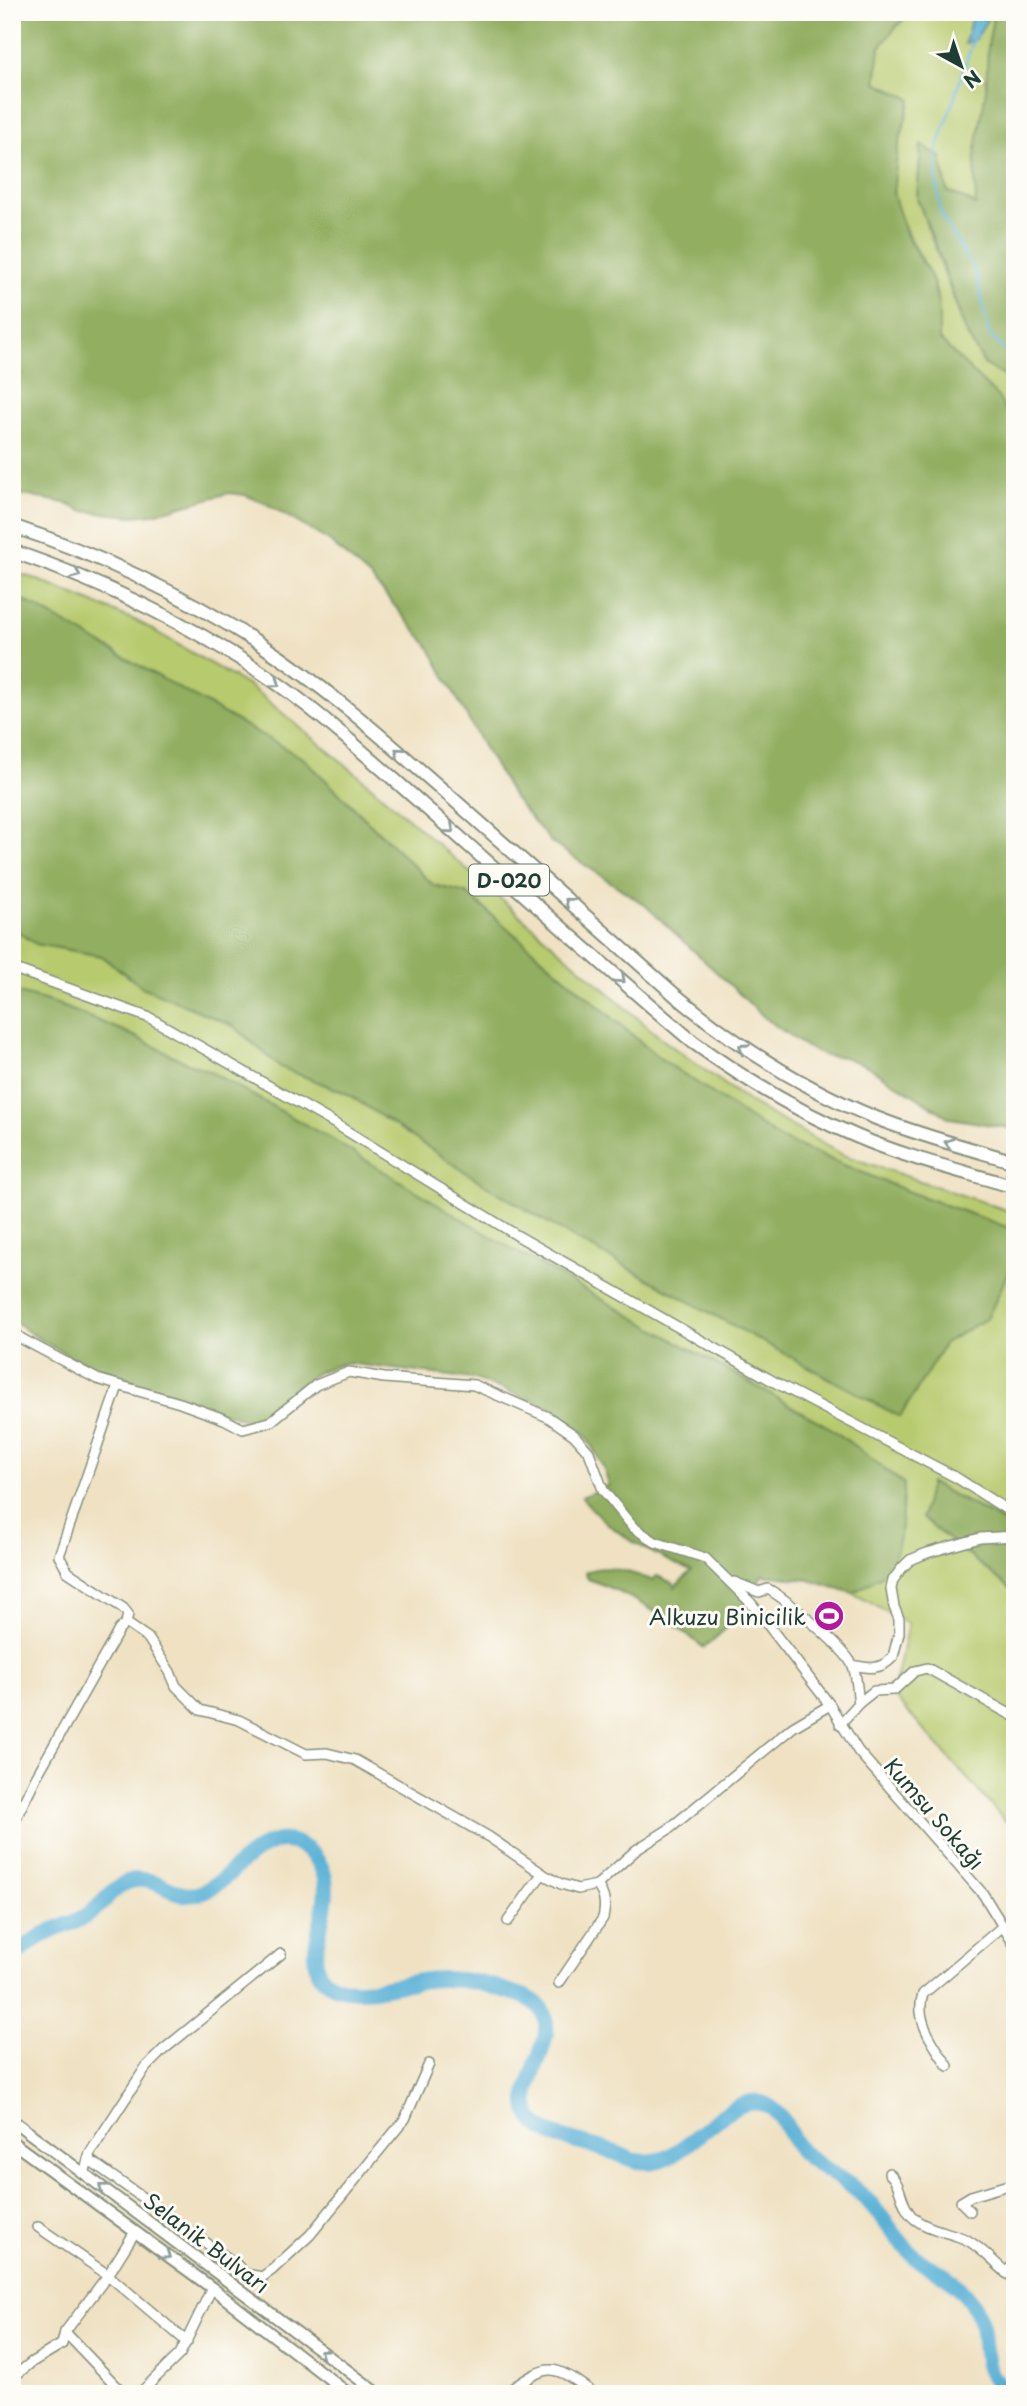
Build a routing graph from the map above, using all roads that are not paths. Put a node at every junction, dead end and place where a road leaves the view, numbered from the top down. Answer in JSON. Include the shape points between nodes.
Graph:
{"nodes":[{"id":1,"x":12,"y":526,"type":"edge"},
{"id":2,"x":12,"y":551,"type":"edge"},
{"id":3,"x":12,"y":968,"type":"edge"},
{"id":4,"x":1015,"y":1162,"type":"edge"},
{"id":5,"x":1015,"y":1187,"type":"edge"},
{"id":6,"x":12,"y":1331,"type":"edge"},
{"id":7,"x":118,"y":1386,"type":"junction"},
{"id":8,"x":1015,"y":1515,"type":"edge"},
{"id":9,"x":1015,"y":1536,"type":"edge"},
{"id":10,"x":726,"y":1578,"type":"junction"},
{"id":11,"x":126,"y":1623,"type":"junction"},
{"id":12,"x":853,"y":1665,"type":"junction"},
{"id":13,"x":859,"y":1703,"type":"junction"},
{"id":14,"x":830,"y":1705,"type":"junction"},
{"id":15,"x":1015,"y":1717,"type":"edge"},
{"id":16,"x":840,"y":1724,"type":"junction"},
{"id":17,"x":12,"y":1826,"type":"edge"},
{"id":18,"x":542,"y":1874,"type":"junction"},
{"id":19,"x":597,"y":1885,"type":"junction"},
{"id":20,"x":508,"y":1921,"type":"dead end"},
{"id":21,"x":1003,"y":1926,"type":"junction"},
{"id":22,"x":1015,"y":1946,"type":"edge"},
{"id":23,"x":281,"y":1954,"type":"dead end"},
{"id":24,"x":559,"y":1983,"type":"dead end"},
{"id":25,"x":429,"y":2064,"type":"dead end"},
{"id":26,"x":948,"y":2066,"type":"dead end"},
{"id":27,"x":12,"y":2120,"type":"edge"},
{"id":28,"x":12,"y":2142,"type":"edge"},
{"id":29,"x":88,"y":2159,"type":"junction"},
{"id":30,"x":65,"y":2160,"type":"junction"},
{"id":31,"x":889,"y":2173,"type":"dead end"},
{"id":32,"x":55,"y":2174,"type":"junction"},
{"id":33,"x":84,"y":2174,"type":"junction"},
{"id":34,"x":1015,"y":2183,"type":"edge"},
{"id":35,"x":970,"y":2211,"type":"dead end"},
{"id":36,"x":38,"y":2227,"type":"dead end"},
{"id":37,"x":135,"y":2232,"type":"junction"},
{"id":38,"x":1015,"y":2262,"type":"edge"},
{"id":39,"x":108,"y":2275,"type":"junction"},
{"id":40,"x":1010,"y":2276,"type":"edge"},
{"id":41,"x":212,"y":2288,"type":"junction"},
{"id":42,"x":65,"y":2332,"type":"junction"},
{"id":43,"x":187,"y":2342,"type":"junction"},
{"id":44,"x":12,"y":2378,"type":"edge"},
{"id":45,"x":124,"y":2394,"type":"edge"},
{"id":46,"x":139,"y":2394,"type":"edge"},
{"id":47,"x":224,"y":2394,"type":"edge"},
{"id":48,"x":232,"y":2394,"type":"edge"},
{"id":49,"x":349,"y":2394,"type":"edge"},
{"id":50,"x":379,"y":2394,"type":"edge"},
{"id":51,"x":504,"y":2394,"type":"edge"},
{"id":52,"x":595,"y":2394,"type":"edge"}],
"edges":[{"from":4,"to":1,"type":"highway","number":"D-020","one_way":true,"via":[[876,1118],[761,1060],[686,1004],[365,722],[286,662],[167,590],[73,547]]},
{"from":2,"to":5,"type":"highway","number":"D-020","one_way":true,"via":[[137,601],[231,653],[281,687],[352,743],[677,1028],[744,1077],[864,1140]]},
{"from":3,"to":8,"type":"street","via":[[150,1018],[518,1236],[778,1384],[957,1478]]},
{"from":6,"to":7,"type":"street"},
{"from":7,"to":10,"type":"street","via":[[180,1403],[243,1429],[270,1422],[316,1385],[349,1372],[474,1385],[548,1417],[574,1435],[589,1452],[603,1490],[633,1527],[655,1542],[705,1558]]},
{"from":7,"to":11,"type":"street","via":[[59,1556],[68,1572],[123,1608],[128,1614]]},
{"from":9,"to":12,"type":"street","via":[[980,1538],[910,1560],[891,1589],[899,1619],[893,1657],[878,1668]]},
{"from":10,"to":12,"type":"street","via":[[780,1596]]},
{"from":10,"to":14,"type":"street","name":"Kumsu Sokağı","via":[[775,1632]]},
{"from":11,"to":17,"type":"street"},
{"from":11,"to":18,"type":"street","via":[[148,1638],[176,1686],[201,1710],[239,1720],[306,1754],[327,1753],[355,1760],[489,1837]]},
{"from":12,"to":13,"type":"street"},
{"from":13,"to":15,"type":"street","via":[[874,1691],[894,1690],[915,1671],[927,1668]]},
{"from":13,"to":16,"type":"street"},
{"from":14,"to":16,"type":"street","name":"Kumsu Sokağı"},
{"from":14,"to":19,"type":"street","via":[[793,1727]]},
{"from":16,"to":21,"type":"street","name":"Kumsu Sokağı","via":[[858,1751],[983,1894]]},
{"from":18,"to":19,"type":"street","via":[[579,1889]]},
{"from":18,"to":20,"type":"street"},
{"from":19,"to":24,"type":"street","via":[[604,1894],[604,1918]]},
{"from":21,"to":22,"type":"street","name":"Kumsu Sokağı"},
{"from":21,"to":26,"type":"street","via":[[923,1994],[922,2018]]},
{"from":23,"to":29,"type":"street","via":[[146,2067]]},
{"from":25,"to":29,"type":"street","via":[[405,2119],[310,2235],[262,2277],[246,2274]]},
{"from":27,"to":30,"type":"main road","name":"Selanik Bulvarı"},
{"from":28,"to":32,"type":"main road","name":"Selanik Bulvarı"},
{"from":29,"to":33,"type":"street"},
{"from":30,"to":32,"type":"main road"},
{"from":30,"to":33,"type":"main road","name":"Selanik Bulvarı"},
{"from":31,"to":40,"type":"street","via":[[914,2218],[970,2242]]},
{"from":32,"to":37,"type":"main road","name":"Selanik Bulvarı"},
{"from":50,"to":33,"type":"main road","name":"Selanik Bulvarı","one_way":true},
{"from":34,"to":35,"type":"street","via":[[961,2202]]},
{"from":36,"to":39,"type":"street"},
{"from":37,"to":39,"type":"street"},
{"from":37,"to":41,"type":"main road","name":"Selanik Bulvarı","one_way":true},
{"from":38,"to":40,"type":"street"},
{"from":39,"to":42,"type":"street"},
{"from":39,"to":43,"type":"street"},
{"from":41,"to":43,"type":"street"},
{"from":41,"to":49,"type":"main road","name":"Selanik Bulvarı"},
{"from":42,"to":44,"type":"street","via":[[62,2344]]},
{"from":42,"to":45,"type":"street"},
{"from":43,"to":46,"type":"street"},
{"from":47,"to":48,"type":"street"},
{"from":51,"to":52,"type":"street","via":[[547,2369],[569,2375]]}]}
